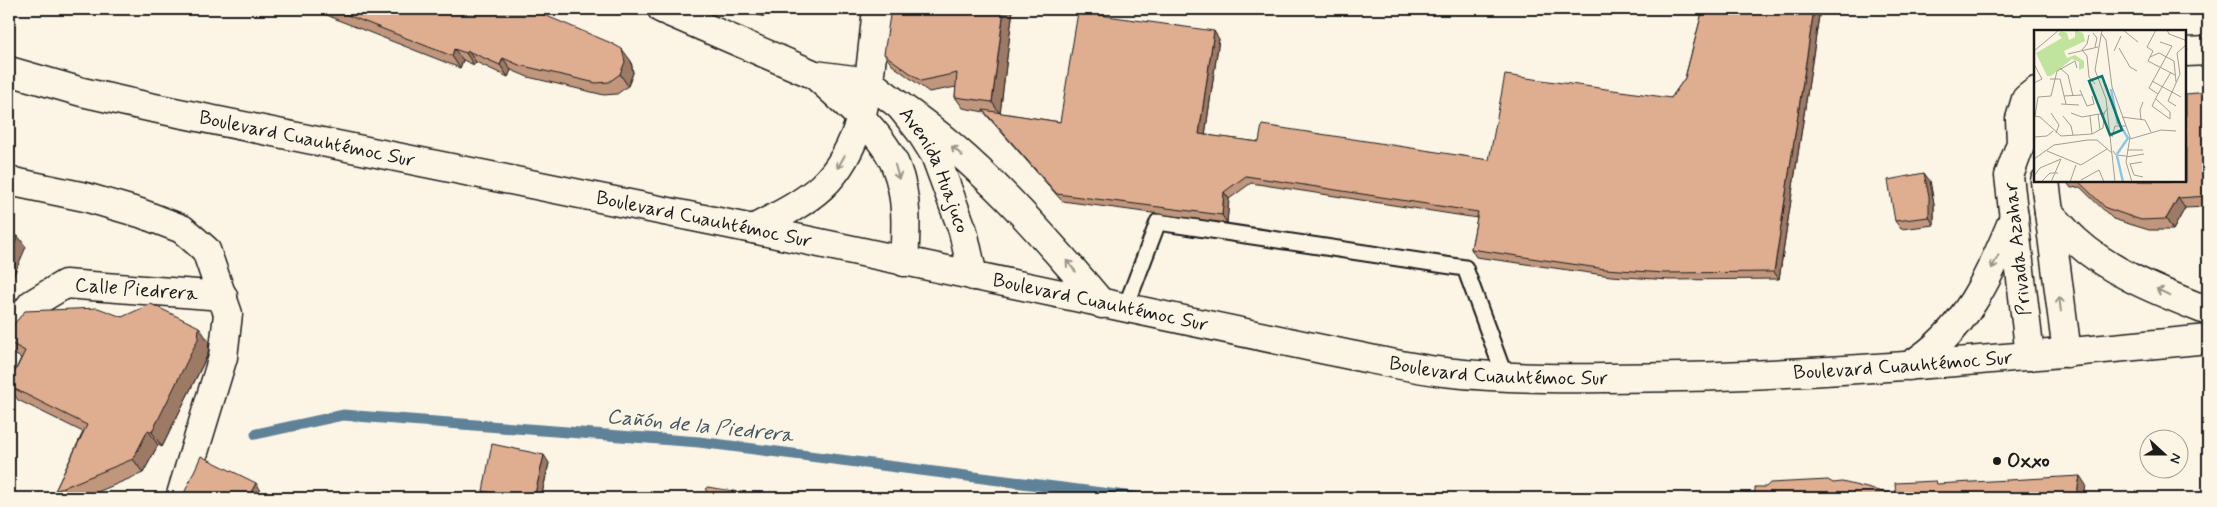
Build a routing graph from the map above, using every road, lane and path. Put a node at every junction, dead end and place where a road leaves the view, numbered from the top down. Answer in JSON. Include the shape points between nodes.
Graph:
{"nodes":[{"id":1,"x":662,"y":9,"type":"edge"},
{"id":2,"x":877,"y":9,"type":"edge"},
{"id":3,"x":2208,"y":51,"type":"edge"},
{"id":4,"x":2187,"y":52,"type":"edge"},
{"id":5,"x":9,"y":71,"type":"edge"},
{"id":6,"x":815,"y":75,"type":"junction"},
{"id":7,"x":869,"y":82,"type":"junction"},
{"id":8,"x":2034,"y":93,"type":"edge"},
{"id":9,"x":900,"y":106,"type":"junction"},
{"id":10,"x":861,"y":118,"type":"junction"},
{"id":11,"x":2028,"y":152,"type":"edge"},
{"id":12,"x":9,"y":181,"type":"edge"},
{"id":13,"x":2045,"y":182,"type":"edge"},
{"id":14,"x":2049,"y":213,"type":"junction"},
{"id":15,"x":2014,"y":217,"type":"junction"},
{"id":16,"x":753,"y":229,"type":"junction"},
{"id":17,"x":904,"y":262,"type":"junction"},
{"id":18,"x":973,"y":276,"type":"junction"},
{"id":19,"x":223,"y":296,"type":"junction"},
{"id":20,"x":1114,"y":306,"type":"junction"},
{"id":21,"x":2208,"y":311,"type":"edge"},
{"id":22,"x":9,"y":334,"type":"edge"},
{"id":23,"x":2208,"y":339,"type":"edge"},
{"id":24,"x":2067,"y":353,"type":"junction"},
{"id":25,"x":2030,"y":356,"type":"junction"},
{"id":26,"x":1908,"y":366,"type":"junction"},
{"id":27,"x":1505,"y":377,"type":"junction"},
{"id":28,"x":180,"y":498,"type":"edge"}],
"edges":[{"from":1,"to":6,"type":"main road"},
{"from":2,"to":7,"type":"main road","name":"Avenida Huajuco"},
{"from":3,"to":4,"type":"main road"},
{"from":5,"to":16,"type":"main road","name":"Boulevard Cuauhtémoc Sur","via":[[149,107]]},
{"from":6,"to":7,"type":"main road"},
{"from":6,"to":10,"type":"main road"},
{"from":7,"to":9,"type":"main road","name":"Avenida Huajuco"},
{"from":7,"to":10,"type":"main road","name":"Avenida Huajuco"},
{"from":8,"to":11,"type":"main road","name":"Privada Azahar","via":[[2026,99],[2020,119]]},
{"from":9,"to":18,"type":"main road","name":"Avenida Huajuco","via":[[935,155],[963,230]]},
{"from":20,"to":9,"type":"main road","one_way":true,"via":[[980,171]]},
{"from":10,"to":16,"type":"main road","one_way":true,"via":[[835,174],[820,190],[798,206]]},
{"from":10,"to":17,"type":"main road","name":"Avenida Huajuco","one_way":true,"via":[[896,166],[907,222]]},
{"from":11,"to":15,"type":"main road","name":"Privada Azahar","via":[[2009,176]]},
{"from":12,"to":19,"type":"main road","via":[[140,212],[182,229],[206,250]]},
{"from":13,"to":14,"type":"main road","name":"Privada Azahar"},
{"from":21,"to":14,"type":"main road","one_way":true,"via":[[2102,260],[2076,241]]},
{"from":24,"to":14,"type":"main road","name":"Privada Azahar","one_way":true},
{"from":15,"to":25,"type":"main road","name":"Privada Azahar"},
{"from":15,"to":26,"type":"main road","one_way":true,"via":[[1999,254],[1966,313],[1947,337]]},
{"from":16,"to":17,"type":"main road","name":"Boulevard Cuauhtémoc Sur"},
{"from":17,"to":18,"type":"main road","name":"Boulevard Cuauhtémoc Sur"},
{"from":18,"to":20,"type":"main road","name":"Boulevard Cuauhtémoc Sur"},
{"from":19,"to":22,"type":"main road","name":"Calle Piedrera","via":[[65,284],[32,304]]},
{"from":19,"to":28,"type":"main road","via":[[228,314],[224,357]]},
{"from":20,"to":27,"type":"main road","name":"Boulevard Cuauhtémoc Sur","via":[[1442,372]]},
{"from":20,"to":27,"type":"lane","via":[[1158,222],[1465,268]]},
{"from":23,"to":24,"type":"main road","name":"Boulevard Cuauhtémoc Sur"},
{"from":24,"to":25,"type":"main road","name":"Boulevard Cuauhtémoc Sur"},
{"from":25,"to":26,"type":"main road","name":"Boulevard Cuauhtémoc Sur"},
{"from":26,"to":27,"type":"main road","name":"Boulevard Cuauhtémoc Sur","via":[[1738,376]]}]}
